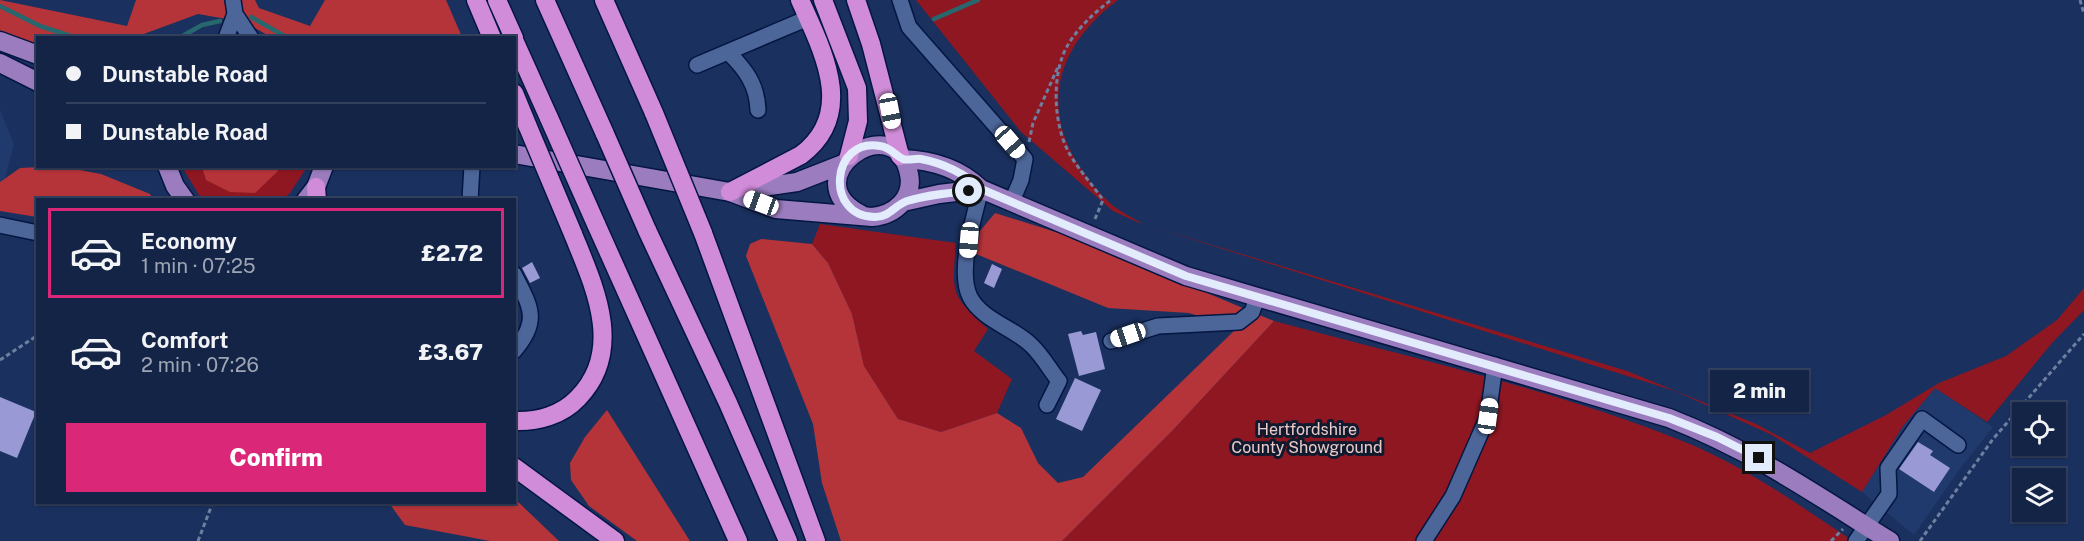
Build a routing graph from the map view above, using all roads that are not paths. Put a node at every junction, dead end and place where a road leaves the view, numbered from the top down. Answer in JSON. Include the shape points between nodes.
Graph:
{"nodes":[{"id":1,"x":476,"y":0,"type":"edge"},
{"id":2,"x":497,"y":0,"type":"edge"},
{"id":3,"x":545,"y":0,"type":"edge"},
{"id":4,"x":604,"y":0,"type":"edge"},
{"id":5,"x":800,"y":0,"type":"edge"},
{"id":6,"x":823,"y":0,"type":"edge"},
{"id":7,"x":856,"y":0,"type":"edge"},
{"id":8,"x":900,"y":0,"type":"edge"},
{"id":9,"x":234,"y":7,"type":"edge"},
{"id":10,"x":808,"y":18,"type":"junction"},
{"id":11,"x":227,"y":36,"type":"edge"},
{"id":12,"x":250,"y":36,"type":"edge"},
{"id":13,"x":491,"y":36,"type":"edge"},
{"id":14,"x":513,"y":36,"type":"edge"},
{"id":15,"x":0,"y":41,"type":"edge"},
{"id":16,"x":516,"y":44,"type":"edge"},
{"id":17,"x":729,"y":52,"type":"junction"},
{"id":18,"x":36,"y":54,"type":"edge"},
{"id":19,"x":0,"y":63,"type":"edge"},
{"id":20,"x":698,"y":65,"type":"dead end"},
{"id":21,"x":36,"y":81,"type":"edge"},
{"id":22,"x":516,"y":98,"type":"edge"},
{"id":23,"x":758,"y":110,"type":"dead end"},
{"id":24,"x":516,"y":154,"type":"edge"},
{"id":25,"x":902,"y":158,"type":"junction"},
{"id":26,"x":846,"y":160,"type":"junction"},
{"id":27,"x":154,"y":168,"type":"edge"},
{"id":28,"x":168,"y":168,"type":"edge"},
{"id":29,"x":335,"y":168,"type":"edge"},
{"id":30,"x":471,"y":168,"type":"edge"},
{"id":31,"x":317,"y":186,"type":"edge"},
{"id":32,"x":981,"y":189,"type":"junction"},
{"id":33,"x":730,"y":192,"type":"junction"},
{"id":34,"x":180,"y":193,"type":"edge"},
{"id":35,"x":470,"y":198,"type":"edge"},
{"id":36,"x":1012,"y":201,"type":"junction"},
{"id":37,"x":903,"y":202,"type":"junction"},
{"id":38,"x":862,"y":215,"type":"junction"},
{"id":39,"x":0,"y":225,"type":"edge"},
{"id":40,"x":36,"y":233,"type":"edge"},
{"id":41,"x":516,"y":278,"type":"edge"},
{"id":42,"x":1257,"y":298,"type":"junction"},
{"id":43,"x":1111,"y":341,"type":"dead end"},
{"id":44,"x":516,"y":348,"type":"edge"},
{"id":45,"x":1495,"y":365,"type":"junction"},
{"id":46,"x":1047,"y":405,"type":"dead end"},
{"id":47,"x":516,"y":421,"type":"edge"},
{"id":48,"x":1958,"y":445,"type":"dead end"},
{"id":49,"x":516,"y":468,"type":"edge"},
{"id":50,"x":1862,"y":534,"type":"edge"},
{"id":51,"x":615,"y":541,"type":"edge"},
{"id":52,"x":738,"y":541,"type":"edge"},
{"id":53,"x":788,"y":541,"type":"edge"},
{"id":54,"x":816,"y":541,"type":"edge"},
{"id":55,"x":1424,"y":541,"type":"edge"},
{"id":56,"x":1890,"y":541,"type":"edge"}],
"edges":[{"from":1,"to":13,"type":"highway"},
{"from":2,"to":14,"type":"highway"},
{"from":3,"to":53,"type":"highway","bridge":true},
{"from":4,"to":54,"type":"highway","bridge":true,"via":[[704,233]]},
{"from":5,"to":10,"type":"highway"},
{"from":6,"to":26,"type":"highway","via":[[857,88],[858,121]]},
{"from":7,"to":25,"type":"highway"},
{"from":8,"to":36,"type":"street","via":[[909,27],[1025,159]]},
{"from":9,"to":11,"type":"street"},
{"from":9,"to":12,"type":"street"},
{"from":10,"to":17,"type":"street"},
{"from":10,"to":33,"type":"highway","via":[[831,79],[829,115],[824,129],[810,148]]},
{"from":15,"to":18,"type":"main road"},
{"from":16,"to":52,"type":"highway","bridge":true},
{"from":17,"to":20,"type":"street"},
{"from":17,"to":23,"type":"street","via":[[752,81]]},
{"from":19,"to":21,"type":"main road"},
{"from":22,"to":47,"type":"highway","bridge":true,"via":[[573,234],[602,316],[603,350],[591,383],[567,407],[542,418]]},
{"from":24,"to":33,"type":"main road"},
{"from":25,"to":26,"type":"main road","via":[[890,148],[878,145],[866,146]]},
{"from":25,"to":32,"type":"main road","via":[[922,159],[968,176]]},
{"from":25,"to":37,"type":"main road","via":[[910,182]]},
{"from":26,"to":33,"type":"main road","via":[[797,182]]},
{"from":26,"to":38,"type":"main road","via":[[838,180],[841,195],[848,206]]},
{"from":27,"to":34,"type":"main road"},
{"from":28,"to":34,"type":"main road"},
{"from":29,"to":31,"type":"main road"},
{"from":30,"to":35,"type":"street"},
{"from":32,"to":36,"type":"main road"},
{"from":32,"to":37,"type":"main road"},
{"from":32,"to":46,"type":"street","via":[[969,240],[970,298],[979,309],[1031,345],[1059,381]]},
{"from":33,"to":38,"type":"main road","via":[[776,209]]},
{"from":36,"to":42,"type":"main road","via":[[1167,268]]},
{"from":37,"to":38,"type":"main road","via":[[886,215]]},
{"from":39,"to":40,"type":"street"},
{"from":41,"to":44,"type":"street","via":[[532,316],[529,330]]},
{"from":42,"to":43,"type":"street","via":[[1252,312],[1239,322],[1158,326]]},
{"from":42,"to":45,"type":"main road"},
{"from":45,"to":50,"type":"main road","via":[[1669,418],[1717,437],[1759,458]]},
{"from":45,"to":55,"type":"street","via":[[1488,416],[1453,496]]},
{"from":48,"to":50,"type":"street","via":[[1922,419],[1888,468],[1889,494]]},
{"from":49,"to":51,"type":"highway"},
{"from":50,"to":56,"type":"main road"}]}
